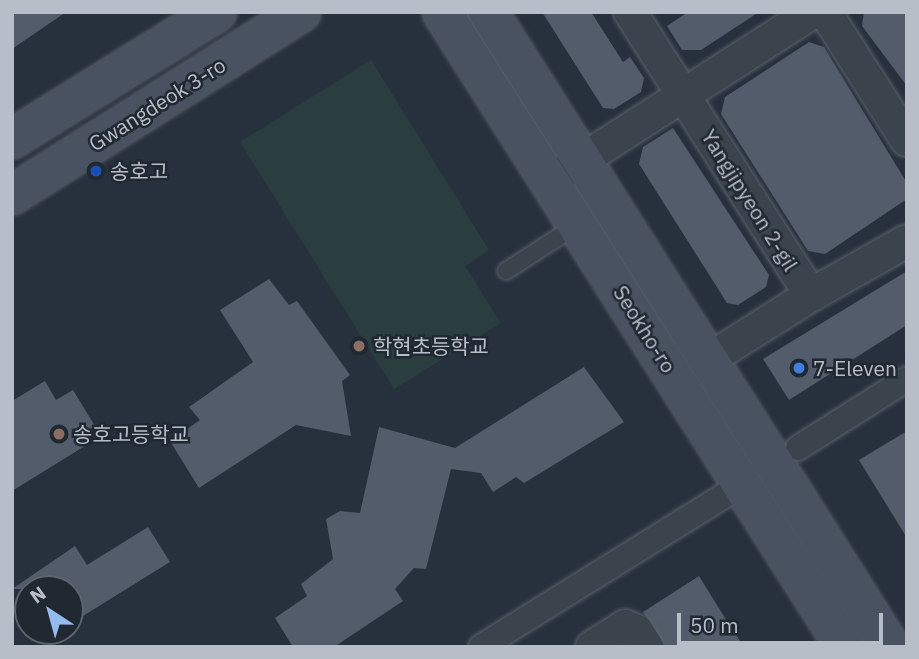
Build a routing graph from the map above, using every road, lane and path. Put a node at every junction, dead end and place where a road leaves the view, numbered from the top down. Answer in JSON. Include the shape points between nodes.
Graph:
{"nodes":[{"id":1,"x":217,"y":12,"type":"edge"},
{"id":2,"x":301,"y":12,"type":"edge"},
{"id":3,"x":442,"y":12,"type":"edge"},
{"id":4,"x":488,"y":12,"type":"edge"},
{"id":5,"x":630,"y":12,"type":"edge"},
{"id":6,"x":813,"y":12,"type":"edge"},
{"id":7,"x":825,"y":12,"type":"edge"},
{"id":8,"x":683,"y":93,"type":"junction"},
{"id":9,"x":12,"y":139,"type":"edge"},
{"id":10,"x":907,"y":140,"type":"edge"},
{"id":11,"x":566,"y":170,"type":"junction"},
{"id":12,"x":12,"y":195,"type":"edge"},
{"id":13,"x":595,"y":216,"type":"junction"},
{"id":14,"x":907,"y":241,"type":"edge"},
{"id":15,"x":506,"y":271,"type":"dead end"},
{"id":16,"x":811,"y":295,"type":"junction"},
{"id":17,"x":711,"y":358,"type":"junction"},
{"id":18,"x":907,"y":379,"type":"edge"},
{"id":19,"x":797,"y":448,"type":"dead end"},
{"id":20,"x":727,"y":494,"type":"dead end"},
{"id":21,"x":642,"y":639,"type":"edge"},
{"id":22,"x":481,"y":647,"type":"edge"},
{"id":23,"x":592,"y":647,"type":"edge"},
{"id":24,"x":845,"y":647,"type":"edge"},
{"id":25,"x":890,"y":647,"type":"edge"}],
"edges":[{"from":1,"to":9,"type":"main road"},
{"from":2,"to":12,"type":"main road","name":"Gwangdeok 3-ro"},
{"from":3,"to":11,"type":"main road","name":"Seokho-ro"},
{"from":4,"to":11,"type":"main road","name":"Seokho-ro"},
{"from":5,"to":8,"type":"street","name":"Yangjipyeon 2-gil"},
{"from":6,"to":8,"type":"street"},
{"from":7,"to":10,"type":"street"},
{"from":8,"to":11,"type":"street"},
{"from":8,"to":16,"type":"street","name":"Yangjipyeon 2-gil"},
{"from":11,"to":13,"type":"main road","name":"Seokho-ro"},
{"from":13,"to":15,"type":"lane"},
{"from":13,"to":17,"type":"main road","name":"Seokho-ro"},
{"from":13,"to":24,"type":"main road","name":"Seokho-ro"},
{"from":14,"to":16,"type":"street","name":"Yangjipyeon 2-gil"},
{"from":16,"to":17,"type":"street"},
{"from":17,"to":25,"type":"main road","name":"Seokho-ro"},
{"from":18,"to":19,"type":"street"},
{"from":20,"to":22,"type":"street"},
{"from":21,"to":23,"type":"street","via":[[625,626]]}]}
